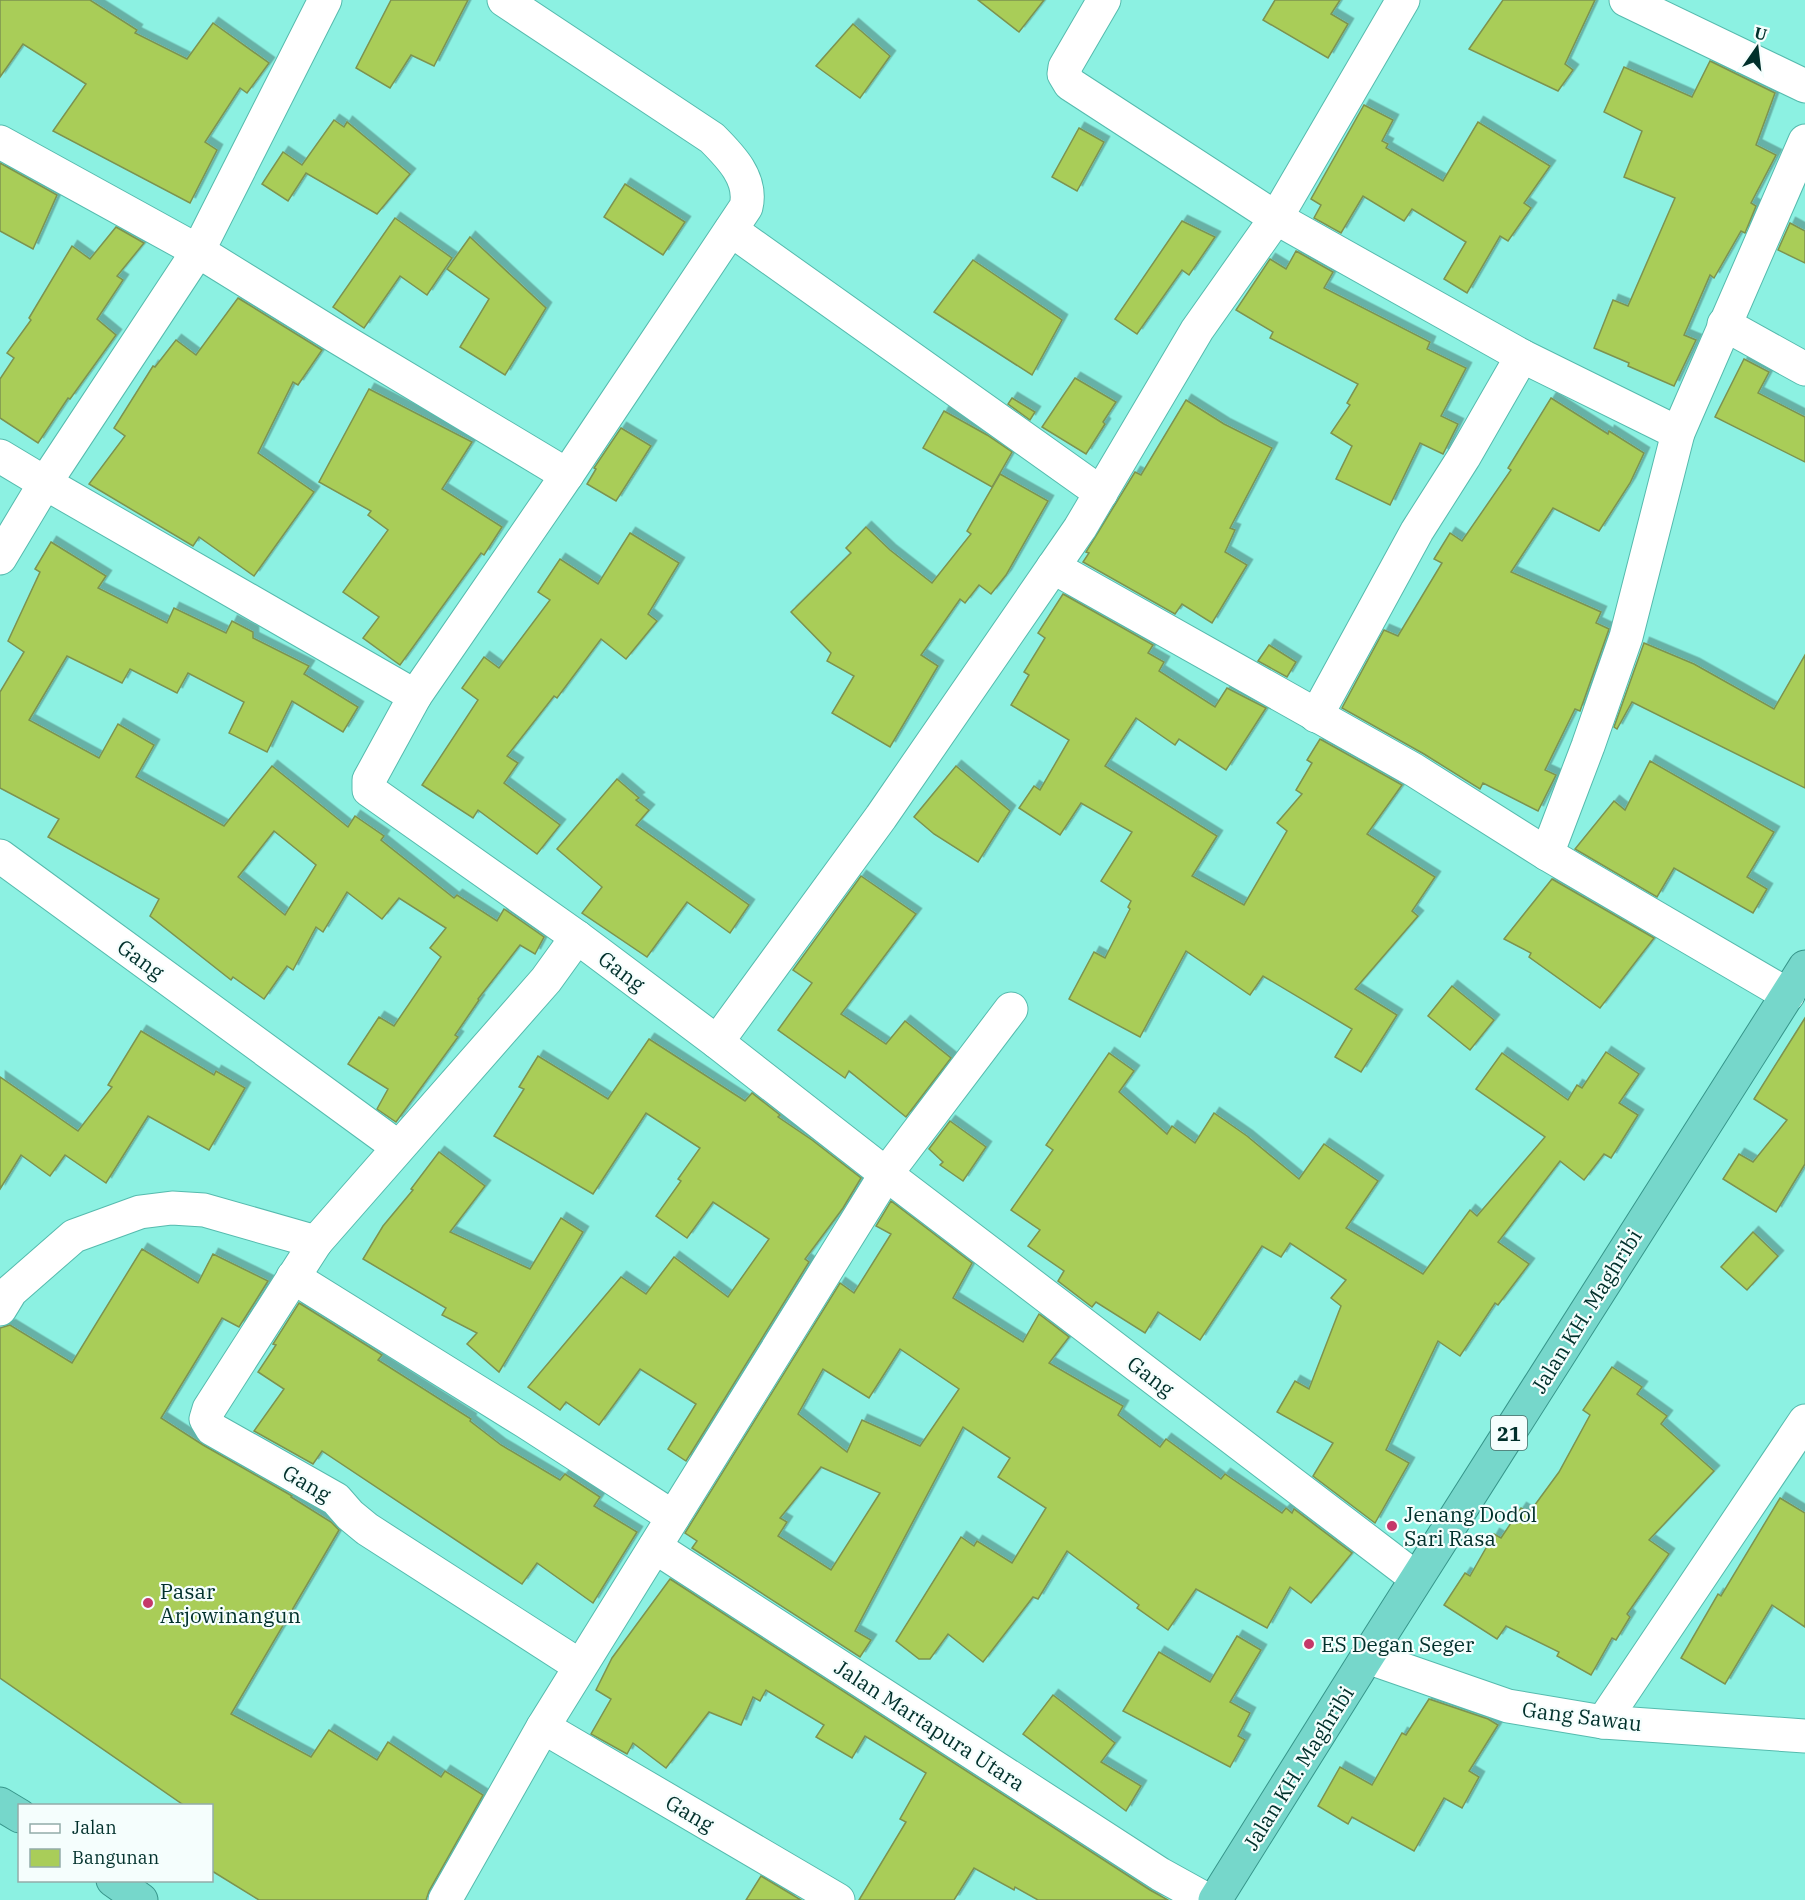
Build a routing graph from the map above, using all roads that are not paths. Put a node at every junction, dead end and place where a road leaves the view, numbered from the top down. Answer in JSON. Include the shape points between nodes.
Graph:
{"nodes":[{"id":1,"x":325,"y":0,"type":"edge"},
{"id":2,"x":504,"y":0,"type":"edge"},
{"id":3,"x":1403,"y":0,"type":"edge"},
{"id":4,"x":1626,"y":0,"type":"edge"},
{"id":5,"x":1096,"y":3,"type":"edge"},
{"id":6,"x":1805,"y":86,"type":"edge"},
{"id":7,"x":1805,"y":141,"type":"edge"},
{"id":8,"x":0,"y":142,"type":"edge"},
{"id":9,"x":1276,"y":218,"type":"junction"},
{"id":10,"x":730,"y":230,"type":"junction"},
{"id":11,"x":198,"y":251,"type":"junction"},
{"id":12,"x":1724,"y":324,"type":"junction"},
{"id":13,"x":1522,"y":356,"type":"junction"},
{"id":14,"x":1805,"y":369,"type":"edge"},
{"id":15,"x":1678,"y":433,"type":"junction"},
{"id":16,"x":0,"y":456,"type":"edge"},
{"id":17,"x":567,"y":475,"type":"junction"},
{"id":18,"x":45,"y":483,"type":"junction"},
{"id":19,"x":1101,"y":493,"type":"junction"},
{"id":20,"x":0,"y":558,"type":"edge"},
{"id":21,"x":1053,"y":567,"type":"junction"},
{"id":22,"x":416,"y":696,"type":"junction"},
{"id":23,"x":1316,"y":716,"type":"junction"},
{"id":24,"x":1547,"y":854,"type":"junction"},
{"id":25,"x":0,"y":856,"type":"edge"},
{"id":26,"x":577,"y":937,"type":"junction"},
{"id":27,"x":1805,"y":967,"type":"edge"},
{"id":28,"x":1788,"y":995,"type":"junction"},
{"id":29,"x":1011,"y":1009,"type":"dead end"},
{"id":30,"x":717,"y":1042,"type":"junction"},
{"id":31,"x":398,"y":1147,"type":"junction"},
{"id":32,"x":886,"y":1174,"type":"junction"},
{"id":33,"x":316,"y":1242,"type":"junction"},
{"id":34,"x":293,"y":1277,"type":"junction"},
{"id":35,"x":0,"y":1309,"type":"edge"},
{"id":36,"x":1805,"y":1421,"type":"edge"},
{"id":37,"x":673,"y":1517,"type":"junction"},
{"id":38,"x":655,"y":1546,"type":"junction"},
{"id":39,"x":1416,"y":1578,"type":"junction"},
{"id":40,"x":1367,"y":1657,"type":"junction"},
{"id":41,"x":580,"y":1666,"type":"junction"},
{"id":42,"x":1603,"y":1722,"type":"junction"},
{"id":43,"x":543,"y":1727,"type":"junction"},
{"id":44,"x":1805,"y":1736,"type":"edge"},
{"id":45,"x":0,"y":1804,"type":"edge"},
{"id":46,"x":18,"y":1815,"type":"edge"},
{"id":47,"x":114,"y":1882,"type":"edge"},
{"id":48,"x":141,"y":1900,"type":"edge"},
{"id":49,"x":446,"y":1900,"type":"edge"},
{"id":50,"x":838,"y":1900,"type":"edge"},
{"id":51,"x":1207,"y":1900,"type":"edge"},
{"id":52,"x":1215,"y":1900,"type":"edge"}],
"edges":[{"from":1,"to":11,"type":"street"},
{"from":2,"to":10,"type":"street","via":[[694,124],[730,155],[744,179],[747,201]]},
{"from":3,"to":9,"type":"street"},
{"from":4,"to":6,"type":"street"},
{"from":5,"to":9,"type":"street","via":[[1065,67],[1070,84]]},
{"from":7,"to":12,"type":"street"},
{"from":8,"to":11,"type":"street"},
{"from":9,"to":13,"type":"street"},
{"from":9,"to":19,"type":"street","via":[[1197,330]]},
{"from":10,"to":17,"type":"street"},
{"from":10,"to":19,"type":"street"},
{"from":11,"to":17,"type":"street"},
{"from":11,"to":18,"type":"street"},
{"from":12,"to":14,"type":"street"},
{"from":12,"to":15,"type":"street"},
{"from":13,"to":15,"type":"street"},
{"from":13,"to":23,"type":"street","via":[[1417,531]]},
{"from":15,"to":24,"type":"street","via":[[1626,637]]},
{"from":16,"to":18,"type":"street"},
{"from":17,"to":22,"type":"street"},
{"from":18,"to":20,"type":"street"},
{"from":18,"to":22,"type":"street"},
{"from":19,"to":21,"type":"street"},
{"from":21,"to":23,"type":"street"},
{"from":21,"to":30,"type":"street","via":[[881,817]]},
{"from":22,"to":26,"type":"street","via":[[369,780],[369,790]]},
{"from":23,"to":24,"type":"street","via":[[1414,770]]},
{"from":24,"to":28,"type":"street"},
{"from":25,"to":31,"type":"street","name":"Gang"},
{"from":26,"to":30,"type":"street","name":"Gang"},
{"from":26,"to":31,"type":"street","name":"Gang","via":[[546,980]]},
{"from":27,"to":28,"type":"highway","name":"Jalan KH. Maghribi","number":"21"},
{"from":28,"to":39,"type":"highway","name":"Jalan KH. Maghribi","number":"21"},
{"from":29,"to":32,"type":"street"},
{"from":30,"to":32,"type":"street","name":"Gang"},
{"from":31,"to":33,"type":"street","name":"Gang"},
{"from":32,"to":37,"type":"street"},
{"from":32,"to":39,"type":"street","name":"Gang"},
{"from":33,"to":34,"type":"street","name":"Gang"},
{"from":33,"to":35,"type":"street","via":[[204,1210],[140,1212],[74,1236],[11,1291]]},
{"from":34,"to":37,"type":"street"},
{"from":34,"to":41,"type":"street","name":"Gang","via":[[209,1409],[206,1419],[212,1429],[336,1499],[367,1529]]},
{"from":36,"to":42,"type":"street"},
{"from":37,"to":38,"type":"street"},
{"from":38,"to":41,"type":"street"},
{"from":38,"to":51,"type":"street","name":"Jalan Martapura Utara","via":[[1160,1874]]},
{"from":39,"to":40,"type":"highway","name":"Jalan KH. Maghribi","number":"21"},
{"from":40,"to":42,"type":"street","name":"Gang Sawau","via":[[1508,1706]]},
{"from":40,"to":52,"type":"highway","name":"Jalan KH. Maghribi","number":"21"},
{"from":41,"to":43,"type":"street"},
{"from":42,"to":44,"type":"street","name":"Gang Sawau"},
{"from":43,"to":49,"type":"street"},
{"from":43,"to":50,"type":"street","name":"Gang"},
{"from":45,"to":46,"type":"highway"},
{"from":47,"to":48,"type":"highway"}]}
